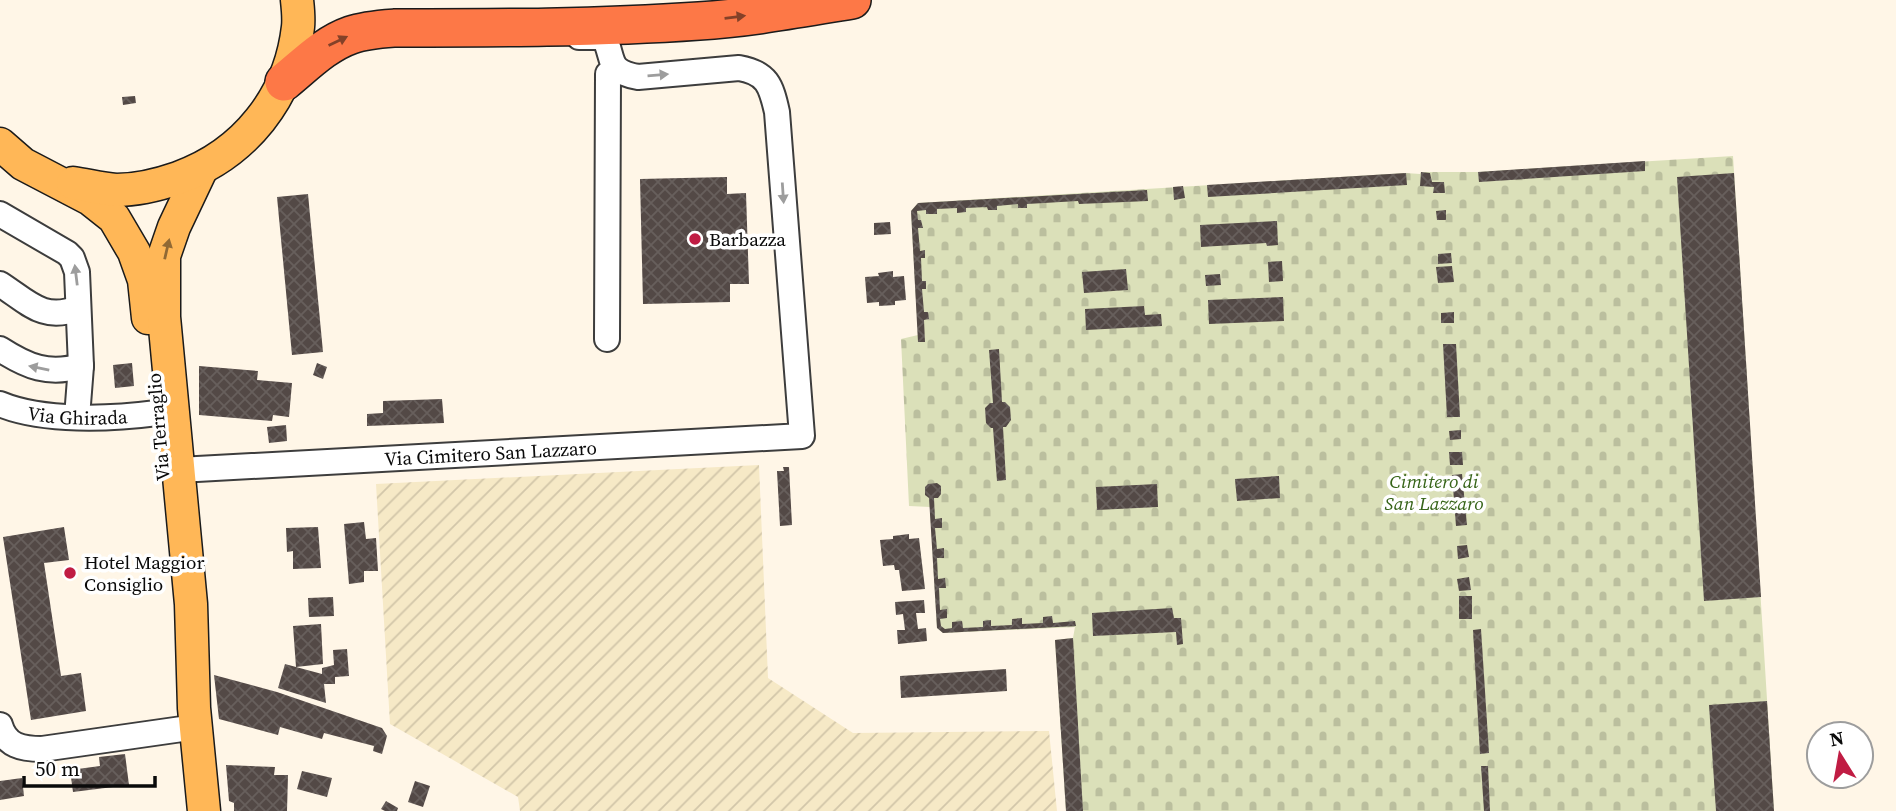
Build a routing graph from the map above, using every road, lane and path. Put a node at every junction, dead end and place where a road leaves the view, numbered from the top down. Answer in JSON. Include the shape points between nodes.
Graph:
{"nodes":[{"id":1,"x":297,"y":0,"type":"edge"},
{"id":2,"x":852,"y":0,"type":"edge"},
{"id":3,"x":519,"y":29,"type":"junction"},
{"id":4,"x":616,"y":69,"type":"junction"},
{"id":5,"x":284,"y":82,"type":"junction"},
{"id":6,"x":0,"y":144,"type":"edge"},
{"id":7,"x":201,"y":170,"type":"junction"},
{"id":8,"x":58,"y":181,"type":"junction"},
{"id":9,"x":0,"y":214,"type":"edge"},
{"id":10,"x":0,"y":284,"type":"edge"},
{"id":11,"x":78,"y":308,"type":"junction"},
{"id":12,"x":607,"y":339,"type":"dead end"},
{"id":13,"x":0,"y":349,"type":"edge"},
{"id":14,"x":81,"y":366,"type":"junction"},
{"id":15,"x":0,"y":404,"type":"edge"},
{"id":16,"x":157,"y":413,"type":"junction"},
{"id":17,"x":77,"y":417,"type":"junction"},
{"id":18,"x":178,"y":470,"type":"junction"},
{"id":19,"x":195,"y":718,"type":"junction"},
{"id":20,"x":0,"y":725,"type":"edge"},
{"id":21,"x":204,"y":811,"type":"edge"}],
"edges":[{"from":1,"to":5,"type":"main road","name":"Via Terraglio","via":[[298,25]]},
{"from":3,"to":2,"type":"highway","one_way":true,"via":[[701,21]]},
{"from":3,"to":4,"type":"street","via":[[538,38],[604,37]]},
{"from":5,"to":3,"type":"highway","one_way":true,"via":[[329,45],[353,34],[395,28]]},
{"from":4,"to":12,"type":"street","via":[[608,74]]},
{"from":4,"to":18,"type":"street","name":"Via Cimitero San Lazzaro","one_way":true,"via":[[638,77],[739,68],[765,78],[773,93],[803,436]]},
{"from":5,"to":7,"type":"main road","name":"Via Terraglio","via":[[269,109],[241,142]]},
{"from":6,"to":8,"type":"main road","name":"Via Terraglio","via":[[23,164]]},
{"from":7,"to":8,"type":"main road","name":"Via Terraglio","via":[[156,186],[115,190]]},
{"from":18,"to":7,"type":"main road","name":"Via Terraglio","one_way":true,"via":[[164,317],[164,256]]},
{"from":8,"to":16,"type":"main road","name":"Via Terraglio","via":[[114,218],[134,252],[144,280]]},
{"from":11,"to":9,"type":"street","one_way":true,"via":[[72,258]]},
{"from":10,"to":11,"type":"street","via":[[46,313]]},
{"from":11,"to":14,"type":"street"},
{"from":14,"to":13,"type":"street","one_way":true,"via":[[38,368]]},
{"from":14,"to":17,"type":"street"},
{"from":15,"to":17,"type":"street","name":"Via Ghirada","via":[[22,412]]},
{"from":16,"to":17,"type":"street","name":"Via Ghirada"},
{"from":16,"to":19,"type":"main road","name":"Via Terraglio","via":[[175,605]]},
{"from":18,"to":19,"type":"main road","name":"Via Terraglio","via":[[191,604]]},
{"from":19,"to":20,"type":"street","via":[[42,749],[10,743]]},
{"from":19,"to":21,"type":"main road","name":"Via Terraglio"}]}
